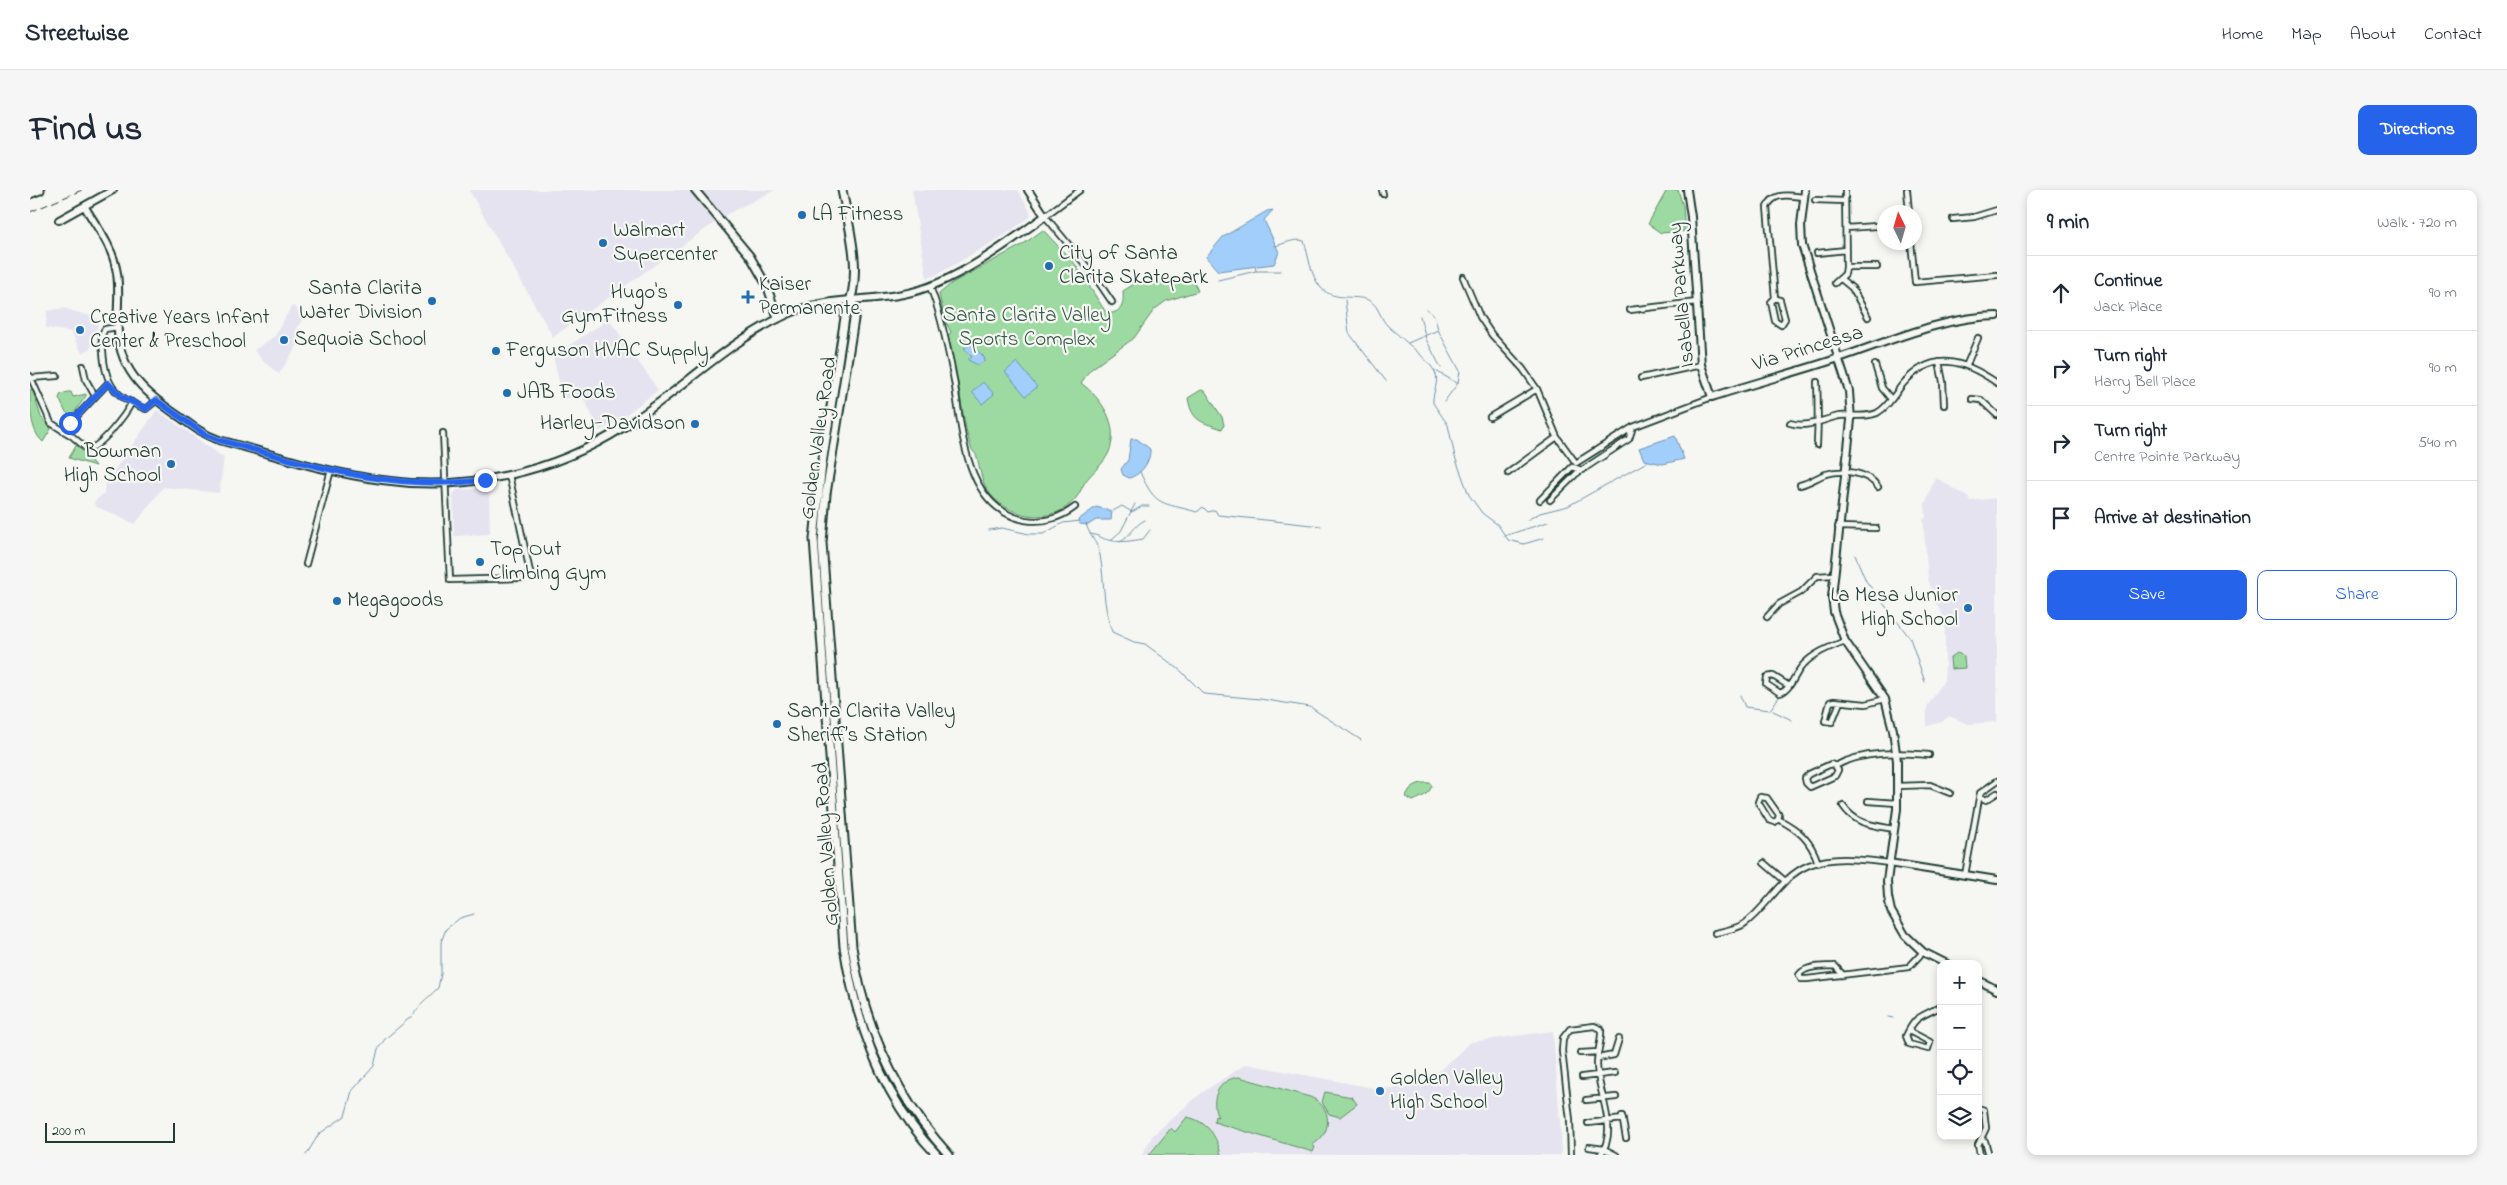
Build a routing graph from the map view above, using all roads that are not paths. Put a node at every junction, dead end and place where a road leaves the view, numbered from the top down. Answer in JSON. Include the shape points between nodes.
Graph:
{"nodes":[{"id":1,"x":40,"y":190,"type":"edge"},
{"id":2,"x":113,"y":190,"type":"edge"},
{"id":3,"x":695,"y":190,"type":"edge"},
{"id":4,"x":842,"y":190,"type":"edge"},
{"id":5,"x":1028,"y":190,"type":"edge"},
{"id":6,"x":1080,"y":190,"type":"edge"},
{"id":7,"x":1687,"y":190,"type":"edge"},
{"id":8,"x":1845,"y":190,"type":"edge"},
{"id":9,"x":1907,"y":190,"type":"edge"},
{"id":10,"x":1781,"y":192,"type":"edge"},
{"id":11,"x":30,"y":194,"type":"edge"},
{"id":12,"x":1804,"y":194,"type":"edge"},
{"id":13,"x":1815,"y":200,"type":"dead end"},
{"id":14,"x":1845,"y":201,"type":"junction"},
{"id":15,"x":1908,"y":205,"type":"edge"},
{"id":16,"x":86,"y":207,"type":"junction"},
{"id":17,"x":1997,"y":210,"type":"edge"},
{"id":18,"x":1045,"y":216,"type":"junction"},
{"id":19,"x":1953,"y":219,"type":"dead end"},
{"id":20,"x":59,"y":220,"type":"dead end"},
{"id":21,"x":1877,"y":226,"type":"dead end"},
{"id":22,"x":1846,"y":228,"type":"junction"},
{"id":23,"x":1846,"y":250,"type":"junction"},
{"id":24,"x":1913,"y":250,"type":"edge"},
{"id":25,"x":1817,"y":253,"type":"dead end"},
{"id":26,"x":1846,"y":267,"type":"junction"},
{"id":27,"x":1876,"y":267,"type":"dead end"},
{"id":28,"x":1997,"y":275,"type":"edge"},
{"id":29,"x":1462,"y":277,"type":"dead end"},
{"id":30,"x":1841,"y":279,"type":"junction"},
{"id":31,"x":1835,"y":283,"type":"dead end"},
{"id":32,"x":930,"y":287,"type":"junction"},
{"id":33,"x":1775,"y":298,"type":"junction"},
{"id":34,"x":852,"y":299,"type":"junction"},
{"id":35,"x":1112,"y":302,"type":"dead end"},
{"id":36,"x":1697,"y":302,"type":"junction"},
{"id":37,"x":1630,"y":310,"type":"dead end"},
{"id":38,"x":1997,"y":316,"type":"edge"},
{"id":39,"x":1868,"y":317,"type":"dead end"},
{"id":40,"x":778,"y":319,"type":"junction"},
{"id":41,"x":118,"y":327,"type":"junction"},
{"id":42,"x":1978,"y":338,"type":"dead end"},
{"id":43,"x":1839,"y":358,"type":"junction"},
{"id":44,"x":1939,"y":362,"type":"junction"},
{"id":45,"x":1967,"y":364,"type":"junction"},
{"id":46,"x":1701,"y":365,"type":"junction"},
{"id":47,"x":1875,"y":365,"type":"dead end"},
{"id":48,"x":83,"y":366,"type":"dead end"},
{"id":49,"x":57,"y":376,"type":"dead end"},
{"id":50,"x":30,"y":377,"type":"edge"},
{"id":51,"x":1641,"y":378,"type":"dead end"},
{"id":52,"x":1817,"y":382,"type":"dead end"},
{"id":53,"x":108,"y":383,"type":"junction"},
{"id":54,"x":1997,"y":383,"type":"edge"},
{"id":55,"x":1537,"y":389,"type":"junction"},
{"id":56,"x":94,"y":396,"type":"junction"},
{"id":57,"x":1712,"y":397,"type":"junction"},
{"id":58,"x":1891,"y":399,"type":"junction"},
{"id":59,"x":1972,"y":399,"type":"dead end"},
{"id":60,"x":156,"y":400,"type":"junction"},
{"id":61,"x":132,"y":402,"type":"junction"},
{"id":62,"x":1944,"y":405,"type":"dead end"},
{"id":63,"x":1851,"y":415,"type":"junction"},
{"id":64,"x":1997,"y":415,"type":"edge"},
{"id":65,"x":1490,"y":417,"type":"dead end"},
{"id":66,"x":1818,"y":422,"type":"junction"},
{"id":67,"x":1790,"y":423,"type":"dead end"},
{"id":68,"x":1633,"y":427,"type":"junction"},
{"id":69,"x":63,"y":431,"type":"junction"},
{"id":70,"x":443,"y":433,"type":"dead end"},
{"id":71,"x":1557,"y":437,"type":"junction"},
{"id":72,"x":1817,"y":445,"type":"dead end"},
{"id":73,"x":331,"y":470,"type":"junction"},
{"id":74,"x":1582,"y":470,"type":"junction"},
{"id":75,"x":1844,"y":472,"type":"junction"},
{"id":76,"x":1508,"y":473,"type":"dead end"},
{"id":77,"x":510,"y":475,"type":"junction"},
{"id":78,"x":446,"y":484,"type":"junction"},
{"id":79,"x":1800,"y":485,"type":"dead end"},
{"id":80,"x":1878,"y":487,"type":"dead end"},
{"id":81,"x":1540,"y":500,"type":"dead end"},
{"id":82,"x":1550,"y":500,"type":"dead end"},
{"id":83,"x":1075,"y":506,"type":"dead end"},
{"id":84,"x":1838,"y":527,"type":"junction"},
{"id":85,"x":1876,"y":528,"type":"dead end"},
{"id":86,"x":306,"y":564,"type":"dead end"},
{"id":87,"x":1833,"y":575,"type":"junction"},
{"id":88,"x":1767,"y":617,"type":"dead end"},
{"id":89,"x":1845,"y":641,"type":"junction"},
{"id":90,"x":1789,"y":686,"type":"junction"},
{"id":91,"x":1885,"y":699,"type":"junction"},
{"id":92,"x":1840,"y":702,"type":"junction"},
{"id":93,"x":1896,"y":752,"type":"junction"},
{"id":94,"x":1929,"y":755,"type":"dead end"},
{"id":95,"x":1835,"y":766,"type":"junction"},
{"id":96,"x":1997,"y":781,"type":"edge"},
{"id":97,"x":1897,"y":786,"type":"junction"},
{"id":98,"x":1950,"y":793,"type":"dead end"},
{"id":99,"x":1997,"y":793,"type":"edge"},
{"id":100,"x":1980,"y":797,"type":"junction"},
{"id":101,"x":1868,"y":801,"type":"dead end"},
{"id":102,"x":1897,"y":803,"type":"junction"},
{"id":103,"x":1843,"y":806,"type":"dead end"},
{"id":104,"x":1778,"y":819,"type":"junction"},
{"id":105,"x":1894,"y":829,"type":"junction"},
{"id":106,"x":1818,"y":862,"type":"junction"},
{"id":107,"x":1764,"y":863,"type":"dead end"},
{"id":108,"x":1889,"y":863,"type":"junction"},
{"id":109,"x":1965,"y":875,"type":"junction"},
{"id":110,"x":1997,"y":880,"type":"edge"},
{"id":111,"x":1785,"y":881,"type":"junction"},
{"id":112,"x":1715,"y":933,"type":"dead end"},
{"id":113,"x":1923,"y":952,"type":"junction"},
{"id":114,"x":1939,"y":960,"type":"edge"},
{"id":115,"x":1843,"y":975,"type":"junction"},
{"id":116,"x":1982,"y":982,"type":"edge"},
{"id":117,"x":1997,"y":990,"type":"edge"},
{"id":118,"x":1937,"y":1008,"type":"edge"},
{"id":119,"x":1909,"y":1031,"type":"junction"},
{"id":120,"x":1619,"y":1039,"type":"dead end"},
{"id":121,"x":1598,"y":1052,"type":"junction"},
{"id":122,"x":1580,"y":1053,"type":"dead end"},
{"id":123,"x":1598,"y":1058,"type":"junction"},
{"id":124,"x":1615,"y":1073,"type":"dead end"},
{"id":125,"x":1598,"y":1074,"type":"junction"},
{"id":126,"x":1582,"y":1076,"type":"dead end"},
{"id":127,"x":1616,"y":1097,"type":"dead end"},
{"id":128,"x":1602,"y":1098,"type":"junction"},
{"id":129,"x":1586,"y":1100,"type":"dead end"},
{"id":130,"x":1982,"y":1108,"type":"edge"},
{"id":131,"x":1607,"y":1121,"type":"junction"},
{"id":132,"x":1588,"y":1124,"type":"dead end"},
{"id":133,"x":1982,"y":1133,"type":"edge"},
{"id":134,"x":1626,"y":1138,"type":"dead end"},
{"id":135,"x":1982,"y":1138,"type":"edge"},
{"id":136,"x":1979,"y":1140,"type":"edge"},
{"id":137,"x":1590,"y":1147,"type":"dead end"},
{"id":138,"x":1604,"y":1150,"type":"junction"},
{"id":139,"x":937,"y":1155,"type":"edge"},
{"id":140,"x":949,"y":1155,"type":"edge"},
{"id":141,"x":1570,"y":1155,"type":"edge"},
{"id":142,"x":1600,"y":1155,"type":"edge"},
{"id":143,"x":1616,"y":1155,"type":"edge"},
{"id":144,"x":1980,"y":1155,"type":"edge"},
{"id":145,"x":1989,"y":1155,"type":"edge"}],
"edges":[{"from":1,"to":11,"type":"main road"},
{"from":2,"to":16,"type":"street"},
{"from":3,"to":40,"type":"street","via":[[750,256],[767,286]]},
{"from":4,"to":34,"type":"main road","name":"Golden Valley Road","via":[[853,260]]},
{"from":5,"to":18,"type":"street"},
{"from":6,"to":18,"type":"street"},
{"from":7,"to":36,"type":"street","name":"Isabella Parkway"},
{"from":8,"to":14,"type":"street"},
{"from":9,"to":15,"type":"street"},
{"from":10,"to":12,"type":"street"},
{"from":10,"to":33,"type":"street","via":[[1767,207]]},
{"from":12,"to":43,"type":"street","via":[[1801,225],[1805,257]]},
{"from":13,"to":14,"type":"street"},
{"from":14,"to":22,"type":"street"},
{"from":16,"to":20,"type":"street"},
{"from":16,"to":41,"type":"street","via":[[115,261]]},
{"from":17,"to":19,"type":"street"},
{"from":18,"to":32,"type":"street","via":[[1011,241]]},
{"from":18,"to":35,"type":"street"},
{"from":21,"to":22,"type":"street"},
{"from":22,"to":23,"type":"street"},
{"from":23,"to":25,"type":"street"},
{"from":23,"to":26,"type":"street"},
{"from":24,"to":28,"type":"street","via":[[1915,282]]},
{"from":26,"to":27,"type":"street"},
{"from":26,"to":30,"type":"street"},
{"from":29,"to":55,"type":"street","via":[[1492,336]]},
{"from":30,"to":31,"type":"street"},
{"from":30,"to":39,"type":"street","via":[[1852,288]]},
{"from":32,"to":34,"type":"street","via":[[903,294]]},
{"from":32,"to":83,"type":"street","via":[[951,367],[964,444],[984,494],[1006,513],[1026,520],[1054,518]]},
{"from":33,"to":33,"type":"street","via":[[1771,302],[1775,322],[1781,325],[1785,319],[1780,300]]},
{"from":34,"to":40,"type":"street","via":[[816,304]]},
{"from":34,"to":139,"type":"main road","name":"Golden Valley Road","via":[[846,311],[822,464],[814,539],[844,947],[852,990],[873,1055],[904,1114]]},
{"from":34,"to":140,"type":"main road","name":"Golden Valley Road","via":[[855,312],[826,494],[822,543],[852,947],[864,1006],[886,1062],[912,1109]]},
{"from":36,"to":37,"type":"street"},
{"from":36,"to":46,"type":"street","name":"Isabella Parkway"},
{"from":38,"to":43,"type":"street","name":"Via Princessa","via":[[1960,320],[1921,330]]},
{"from":40,"to":77,"type":"street","via":[[728,348],[643,414],[609,436],[561,460]]},
{"from":41,"to":53,"type":"street","via":[[105,329],[102,334]]},
{"from":41,"to":60,"type":"street","via":[[120,350],[127,367],[142,389]]},
{"from":42,"to":45,"type":"street"},
{"from":43,"to":57,"type":"street","name":"Via Princessa"},
{"from":43,"to":63,"type":"street","via":[[1849,391]]},
{"from":44,"to":45,"type":"street"},
{"from":44,"to":58,"type":"street","via":[[1916,372]]},
{"from":44,"to":62,"type":"street"},
{"from":45,"to":54,"type":"street"},
{"from":46,"to":51,"type":"street"},
{"from":46,"to":57,"type":"street","name":"Isabella Parkway"},
{"from":47,"to":58,"type":"street","via":[[1882,388]]},
{"from":48,"to":56,"type":"street"},
{"from":49,"to":50,"type":"street"},
{"from":50,"to":69,"type":"street","via":[[51,424]]},
{"from":52,"to":66,"type":"street"},
{"from":53,"to":56,"type":"street"},
{"from":53,"to":61,"type":"street"},
{"from":55,"to":65,"type":"street"},
{"from":55,"to":71,"type":"street"},
{"from":56,"to":69,"type":"street"},
{"from":57,"to":68,"type":"street","name":"Via Princessa"},
{"from":58,"to":63,"type":"street","via":[[1876,413]]},
{"from":59,"to":64,"type":"street","via":[[1982,400]]},
{"from":60,"to":61,"type":"street","via":[[146,409]]},
{"from":60,"to":73,"type":"street","via":[[212,438]]},
{"from":61,"to":69,"type":"street","via":[[116,425],[91,449]]},
{"from":63,"to":66,"type":"street"},
{"from":63,"to":75,"type":"street"},
{"from":66,"to":67,"type":"street"},
{"from":66,"to":72,"type":"street"},
{"from":68,"to":71,"type":"street","name":"Via Princessa","via":[[1576,463]]},
{"from":68,"to":74,"type":"street","via":[[1626,441]]},
{"from":70,"to":78,"type":"street"},
{"from":71,"to":76,"type":"street"},
{"from":73,"to":78,"type":"street","via":[[398,482]]},
{"from":73,"to":86,"type":"street"},
{"from":74,"to":81,"type":"street","via":[[1572,467]]},
{"from":74,"to":82,"type":"street"},
{"from":75,"to":79,"type":"street","via":[[1827,474]]},
{"from":75,"to":80,"type":"street","via":[[1865,475]]},
{"from":75,"to":84,"type":"street"},
{"from":77,"to":78,"type":"street"},
{"from":77,"to":78,"type":"street","via":[[530,572],[521,578],[450,580]]},
{"from":84,"to":85,"type":"street"},
{"from":84,"to":87,"type":"street"},
{"from":87,"to":88,"type":"street","via":[[1810,580],[1801,592],[1779,604]]},
{"from":87,"to":89,"type":"street","via":[[1834,612]]},
{"from":89,"to":90,"type":"street","via":[[1811,657]]},
{"from":89,"to":91,"type":"street"},
{"from":90,"to":90,"type":"street","via":[[1773,676],[1766,680],[1766,684],[1780,693]]},
{"from":91,"to":92,"type":"street","via":[[1866,704]]},
{"from":91,"to":93,"type":"street"},
{"from":92,"to":92,"type":"street","via":[[1830,702],[1825,721],[1832,722]]},
{"from":93,"to":94,"type":"street"},
{"from":93,"to":95,"type":"street","via":[[1848,760]]},
{"from":93,"to":97,"type":"street"},
{"from":95,"to":95,"type":"street","via":[[1831,764],[1809,774],[1805,778],[1806,783],[1810,786],[1835,776],[1838,770]]},
{"from":96,"to":100,"type":"street","via":[[1981,791]]},
{"from":97,"to":98,"type":"street","via":[[1930,785]]},
{"from":97,"to":102,"type":"street"},
{"from":99,"to":100,"type":"street","via":[[1986,800]]},
{"from":100,"to":109,"type":"street"},
{"from":101,"to":102,"type":"street"},
{"from":102,"to":105,"type":"street"},
{"from":103,"to":105,"type":"street","via":[[1861,823]]},
{"from":104,"to":104,"type":"street","via":[[1768,798],[1760,797],[1758,802],[1769,820],[1775,822]]},
{"from":104,"to":106,"type":"street","via":[[1803,834],[1812,845]]},
{"from":105,"to":108,"type":"street"},
{"from":106,"to":108,"type":"street","via":[[1849,859]]},
{"from":106,"to":111,"type":"street"},
{"from":107,"to":111,"type":"street"},
{"from":108,"to":109,"type":"street"},
{"from":108,"to":113,"type":"street","via":[[1891,911],[1904,935]]},
{"from":109,"to":110,"type":"street"},
{"from":111,"to":112,"type":"street","via":[[1744,924]]},
{"from":113,"to":114,"type":"street"},
{"from":113,"to":115,"type":"street","via":[[1909,967]]},
{"from":115,"to":115,"type":"street","via":[[1835,966],[1808,968],[1799,975],[1801,979]]},
{"from":116,"to":117,"type":"street"},
{"from":118,"to":119,"type":"street","via":[[1914,1020]]},
{"from":119,"to":119,"type":"street","via":[[1906,1040],[1909,1044],[1928,1049],[1930,1042]]},
{"from":120,"to":123,"type":"street","via":[[1614,1055]]},
{"from":121,"to":122,"type":"street"},
{"from":121,"to":123,"type":"street"},
{"from":121,"to":141,"type":"street","via":[[1601,1032],[1598,1026],[1573,1028],[1563,1038]]},
{"from":123,"to":125,"type":"street"},
{"from":124,"to":125,"type":"street"},
{"from":125,"to":126,"type":"street"},
{"from":125,"to":128,"type":"street"},
{"from":127,"to":128,"type":"street"},
{"from":128,"to":129,"type":"street"},
{"from":128,"to":131,"type":"street"},
{"from":130,"to":133,"type":"street","via":[[1986,1128]]},
{"from":131,"to":132,"type":"street"},
{"from":131,"to":134,"type":"street","via":[[1622,1117]]},
{"from":131,"to":138,"type":"street"},
{"from":135,"to":145,"type":"street"},
{"from":136,"to":144,"type":"street"},
{"from":137,"to":138,"type":"street"},
{"from":138,"to":142,"type":"street"},
{"from":138,"to":143,"type":"street"}]}
